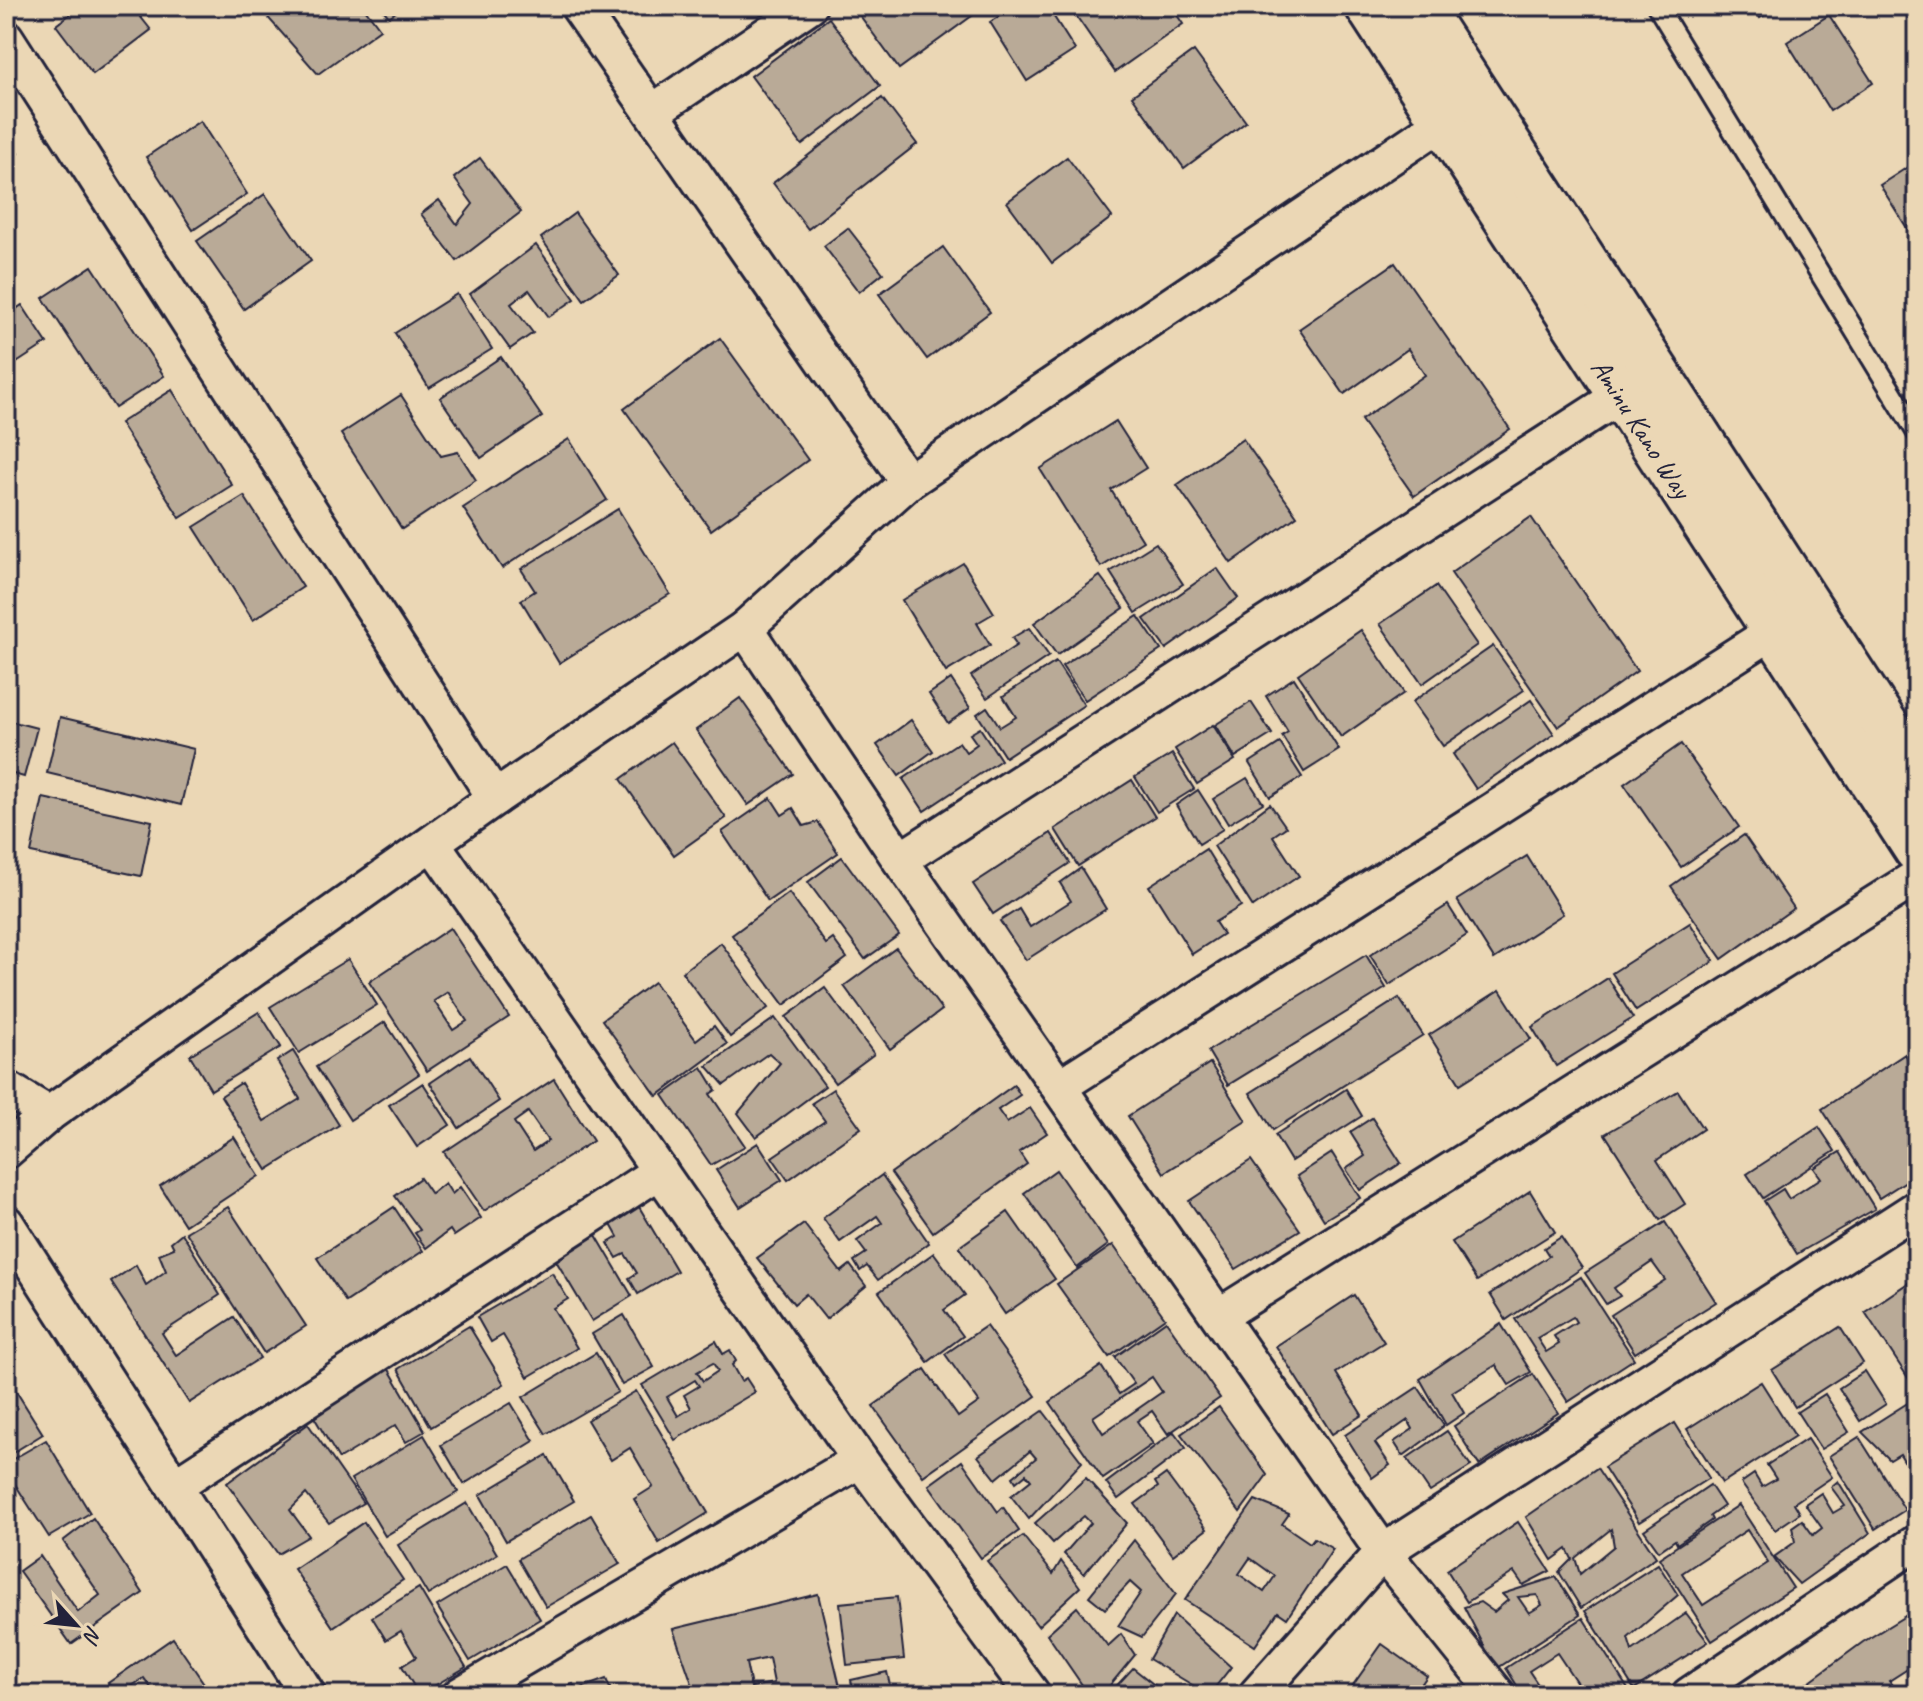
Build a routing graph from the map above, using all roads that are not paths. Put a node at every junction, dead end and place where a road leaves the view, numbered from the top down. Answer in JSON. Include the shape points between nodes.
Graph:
{"nodes":[{"id":1,"x":578,"y":6,"type":"edge"},
{"id":2,"x":809,"y":6,"type":"edge"},
{"id":3,"x":1368,"y":6,"type":"edge"},
{"id":4,"x":1419,"y":6,"type":"edge"},
{"id":5,"x":1657,"y":6,"type":"edge"},
{"id":6,"x":6,"y":38,"type":"edge"},
{"id":7,"x":652,"y":112,"type":"junction"},
{"id":8,"x":1443,"y":122,"type":"junction"},
{"id":9,"x":1621,"y":395,"type":"junction"},
{"id":10,"x":1917,"y":433,"type":"edge"},
{"id":11,"x":908,"y":482,"type":"junction"},
{"id":12,"x":745,"y":628,"type":"junction"},
{"id":13,"x":1774,"y":631,"type":"junction"},
{"id":14,"x":1917,"y":773,"type":"edge"},
{"id":15,"x":495,"y":798,"type":"junction"},
{"id":16,"x":433,"y":844,"type":"junction"},
{"id":17,"x":1917,"y":850,"type":"edge"},
{"id":18,"x":900,"y":860,"type":"junction"},
{"id":19,"x":1917,"y":877,"type":"edge"},
{"id":20,"x":1060,"y":1086,"type":"junction"},
{"id":21,"x":6,"y":1088,"type":"edge"},
{"id":22,"x":49,"y":1114,"type":"junction"},
{"id":23,"x":6,"y":1151,"type":"edge"},
{"id":24,"x":660,"y":1171,"type":"junction"},
{"id":25,"x":1917,"y":1208,"type":"edge"},
{"id":26,"x":6,"y":1223,"type":"edge"},
{"id":27,"x":1219,"y":1316,"type":"junction"},
{"id":28,"x":860,"y":1460,"type":"junction"},
{"id":29,"x":174,"y":1486,"type":"junction"},
{"id":30,"x":1917,"y":1542,"type":"edge"},
{"id":31,"x":1383,"y":1552,"type":"junction"},
{"id":32,"x":308,"y":1695,"type":"edge"},
{"id":33,"x":460,"y":1695,"type":"edge"},
{"id":34,"x":1033,"y":1695,"type":"edge"},
{"id":35,"x":1256,"y":1695,"type":"edge"},
{"id":36,"x":1498,"y":1695,"type":"edge"},
{"id":37,"x":1689,"y":1695,"type":"edge"}],
"edges":[{"from":1,"to":7,"type":"street"},
{"from":2,"to":7,"type":"street"},
{"from":3,"to":8,"type":"main road","name":"Aminu Kano Way"},
{"from":4,"to":14,"type":"main road","name":"Aminu Kano Way"},
{"from":5,"to":10,"type":"lane"},
{"from":6,"to":15,"type":"street"},
{"from":7,"to":11,"type":"street"},
{"from":8,"to":9,"type":"main road","name":"Aminu Kano Way"},
{"from":8,"to":11,"type":"street"},
{"from":9,"to":13,"type":"main road","name":"Aminu Kano Way"},
{"from":9,"to":18,"type":"street"},
{"from":11,"to":12,"type":"street"},
{"from":12,"to":15,"type":"street"},
{"from":12,"to":18,"type":"street"},
{"from":13,"to":17,"type":"main road","name":"Aminu Kano Way"},
{"from":13,"to":20,"type":"street"},
{"from":15,"to":16,"type":"street"},
{"from":16,"to":22,"type":"street"},
{"from":16,"to":24,"type":"street"},
{"from":18,"to":20,"type":"street"},
{"from":19,"to":27,"type":"street"},
{"from":20,"to":27,"type":"street"},
{"from":21,"to":22,"type":"street"},
{"from":22,"to":23,"type":"street"},
{"from":24,"to":28,"type":"street"},
{"from":24,"to":29,"type":"street"},
{"from":25,"to":31,"type":"street"},
{"from":26,"to":29,"type":"street"},
{"from":27,"to":31,"type":"street"},
{"from":28,"to":33,"type":"street"},
{"from":28,"to":34,"type":"street"},
{"from":29,"to":32,"type":"street"},
{"from":30,"to":37,"type":"street"},
{"from":31,"to":35,"type":"street"},
{"from":31,"to":36,"type":"street"}]}
